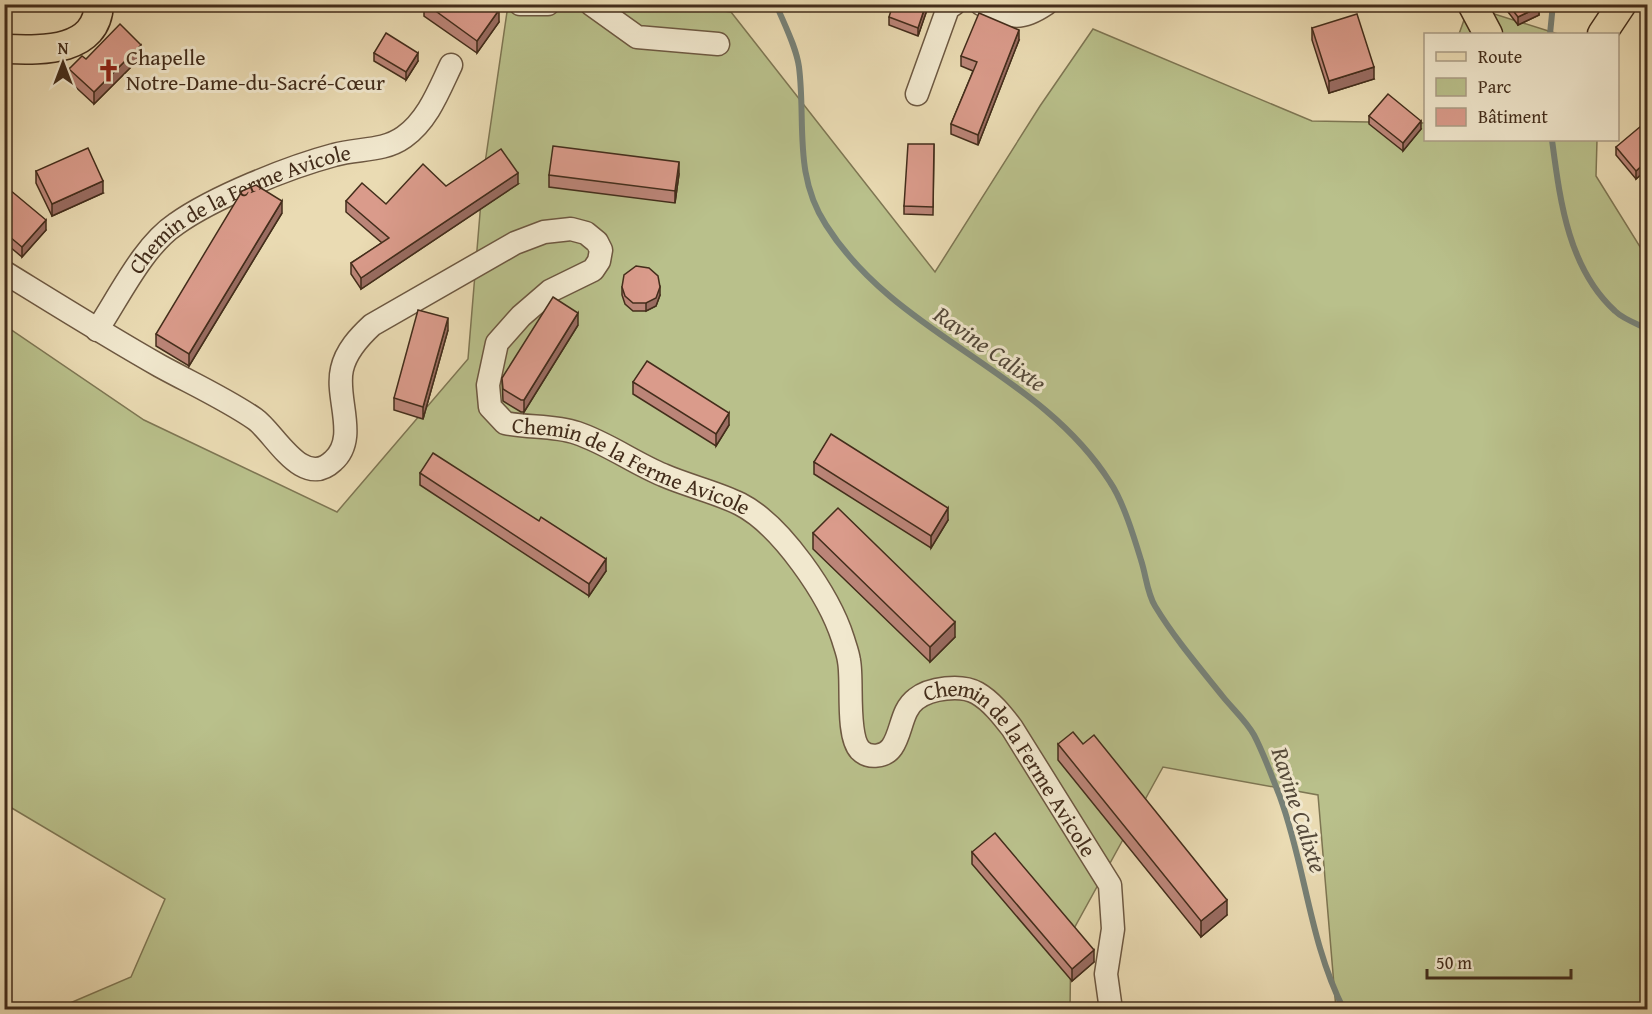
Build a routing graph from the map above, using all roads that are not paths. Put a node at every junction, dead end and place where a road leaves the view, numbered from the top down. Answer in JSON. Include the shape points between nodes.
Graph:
{"nodes":[{"id":1,"x":99,"y":4,"type":"edge"},
{"id":2,"x":520,"y":4,"type":"edge"},
{"id":3,"x":548,"y":4,"type":"edge"},
{"id":4,"x":591,"y":4,"type":"edge"},
{"id":5,"x":954,"y":4,"type":"edge"},
{"id":6,"x":981,"y":4,"type":"edge"},
{"id":7,"x":1046,"y":4,"type":"edge"},
{"id":8,"x":1472,"y":4,"type":"edge"},
{"id":9,"x":1622,"y":4,"type":"edge"},
{"id":10,"x":1487,"y":33,"type":"edge"},
{"id":11,"x":1603,"y":33,"type":"edge"},
{"id":12,"x":718,"y":45,"type":"dead end"},
{"id":13,"x":4,"y":49,"type":"edge"},
{"id":14,"x":451,"y":65,"type":"dead end"},
{"id":15,"x":917,"y":94,"type":"dead end"},
{"id":16,"x":4,"y":272,"type":"edge"},
{"id":17,"x":98,"y":330,"type":"junction"},
{"id":18,"x":1111,"y":1010,"type":"edge"}],
"edges":[{"from":1,"to":13,"type":"main road","via":[[94,26],[85,38],[39,50]]},
{"from":2,"to":3,"type":"street"},
{"from":4,"to":12,"type":"street","via":[[637,37]]},
{"from":5,"to":15,"type":"street","via":[[948,8]]},
{"from":6,"to":7,"type":"street","via":[[1012,17],[1021,17]]},
{"from":8,"to":10,"type":"main road"},
{"from":9,"to":11,"type":"main road"},
{"from":14,"to":17,"type":"street","name":"Chemin de la Ferme Avicole","via":[[431,108],[407,135],[394,143],[302,165],[200,208],[173,225],[154,243]]},
{"from":16,"to":17,"type":"street","name":"Chemin de la Ferme Avicole"},
{"from":17,"to":18,"type":"street","name":"Chemin de la Ferme Avicole","via":[[256,420],[294,460],[310,468],[323,468],[338,455],[346,434],[342,367],[358,339],[372,325],[515,243],[544,232],[571,229],[586,233],[602,250],[593,270],[550,291],[497,342],[488,385],[490,407],[505,423],[577,433],[662,475],[741,504],[784,540],[821,593],[841,633],[849,661],[853,732],[859,749],[869,756],[892,748],[915,699],[938,689],[976,692],[995,708],[1012,728],[1110,885],[1113,929],[1106,974]]}]}
